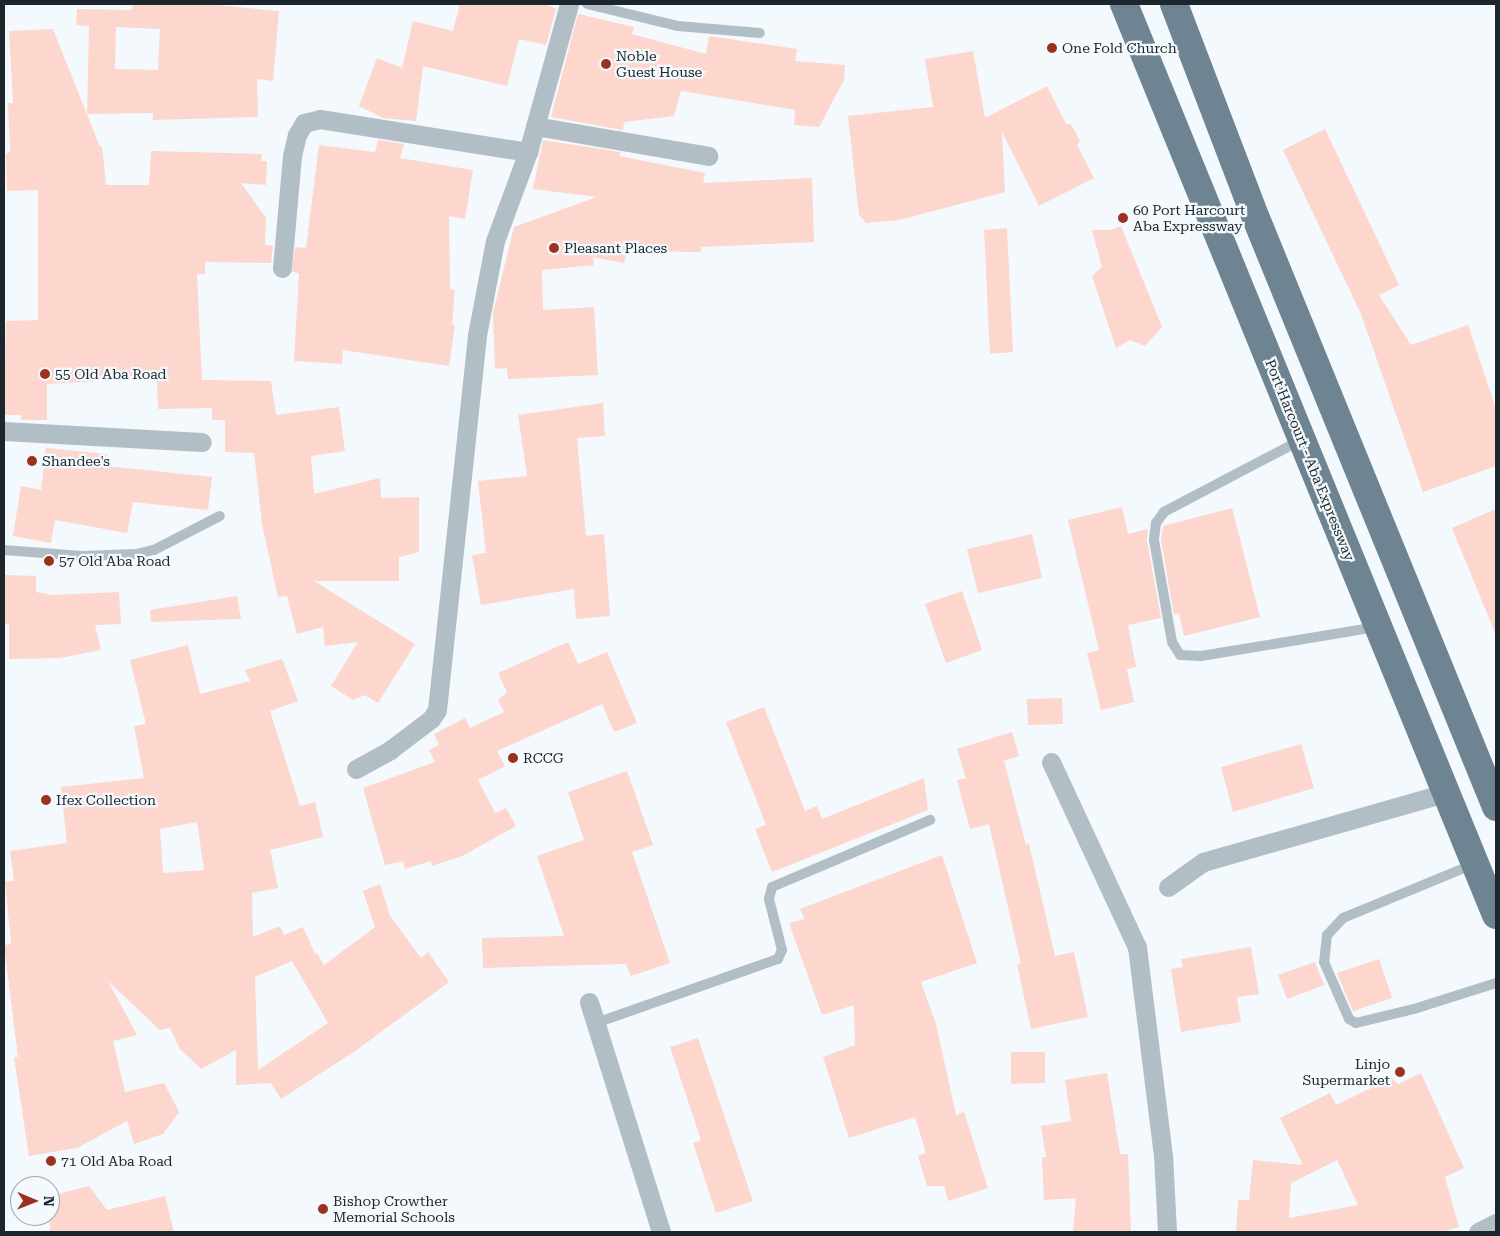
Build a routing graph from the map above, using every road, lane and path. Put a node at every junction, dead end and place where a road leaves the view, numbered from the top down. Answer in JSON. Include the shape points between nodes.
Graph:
{"nodes":[{"id":1,"x":569,"y":4,"type":"edge"},
{"id":2,"x":587,"y":4,"type":"edge"},
{"id":3,"x":1124,"y":4,"type":"edge"},
{"id":4,"x":1174,"y":4,"type":"edge"},
{"id":5,"x":760,"y":32,"type":"dead end"},
{"id":6,"x":534,"y":126,"type":"junction"},
{"id":7,"x":528,"y":152,"type":"junction"},
{"id":8,"x":708,"y":156,"type":"dead end"},
{"id":9,"x":282,"y":268,"type":"dead end"},
{"id":10,"x":4,"y":431,"type":"edge"},
{"id":11,"x":1302,"y":440,"type":"junction"},
{"id":12,"x":202,"y":442,"type":"dead end"},
{"id":13,"x":220,"y":516,"type":"dead end"},
{"id":14,"x":4,"y":550,"type":"edge"},
{"id":15,"x":1379,"y":627,"type":"junction"},
{"id":16,"x":1052,"y":762,"type":"dead end"},
{"id":17,"x":356,"y":769,"type":"dead end"},
{"id":18,"x":1446,"y":793,"type":"junction"},
{"id":19,"x":1496,"y":807,"type":"edge"},
{"id":20,"x":930,"y":820,"type":"dead end"},
{"id":21,"x":1475,"y":864,"type":"junction"},
{"id":22,"x":1168,"y":887,"type":"dead end"},
{"id":23,"x":1496,"y":915,"type":"edge"},
{"id":24,"x":1496,"y":983,"type":"edge"},
{"id":25,"x":589,"y":1002,"type":"dead end"},
{"id":26,"x":596,"y":1023,"type":"junction"},
{"id":27,"x":1496,"y":1223,"type":"edge"},
{"id":28,"x":661,"y":1232,"type":"edge"},
{"id":29,"x":1167,"y":1232,"type":"edge"},
{"id":30,"x":1478,"y":1232,"type":"edge"}],
"edges":[{"from":1,"to":6,"type":"street"},
{"from":2,"to":5,"type":"lane","via":[[678,26]]},
{"from":3,"to":11,"type":"highway","name":"Port Harcourt - Aba Expressway"},
{"from":4,"to":19,"type":"highway","via":[[1251,206]]},
{"from":6,"to":7,"type":"street"},
{"from":6,"to":8,"type":"street"},
{"from":7,"to":9,"type":"street","via":[[320,119],[304,123],[292,156]]},
{"from":7,"to":17,"type":"street","via":[[495,241],[477,335],[437,710],[432,719],[390,750]]},
{"from":10,"to":12,"type":"street"},
{"from":11,"to":15,"type":"highway","name":"Port Harcourt - Aba Expressway"},
{"from":11,"to":15,"type":"lane","via":[[1164,512],[1156,523],[1154,540],[1172,642],[1180,655],[1201,656]]},
{"from":13,"to":14,"type":"lane","via":[[154,550],[136,554],[82,556]]},
{"from":15,"to":18,"type":"highway","name":"Port Harcourt - Aba Expressway"},
{"from":16,"to":29,"type":"street","via":[[1137,947],[1163,1155]]},
{"from":18,"to":21,"type":"highway","name":"Port Harcourt - Aba Expressway"},
{"from":18,"to":22,"type":"street","via":[[1203,862]]},
{"from":20,"to":26,"type":"lane","via":[[772,887],[769,899],[782,950],[778,959]]},
{"from":21,"to":23,"type":"highway","name":"Port Harcourt - Aba Expressway"},
{"from":21,"to":24,"type":"lane","via":[[1343,918],[1327,935],[1324,962],[1349,1020],[1356,1023],[1414,1010]]},
{"from":25,"to":26,"type":"street"},
{"from":26,"to":28,"type":"street"},
{"from":27,"to":30,"type":"street"}]}
